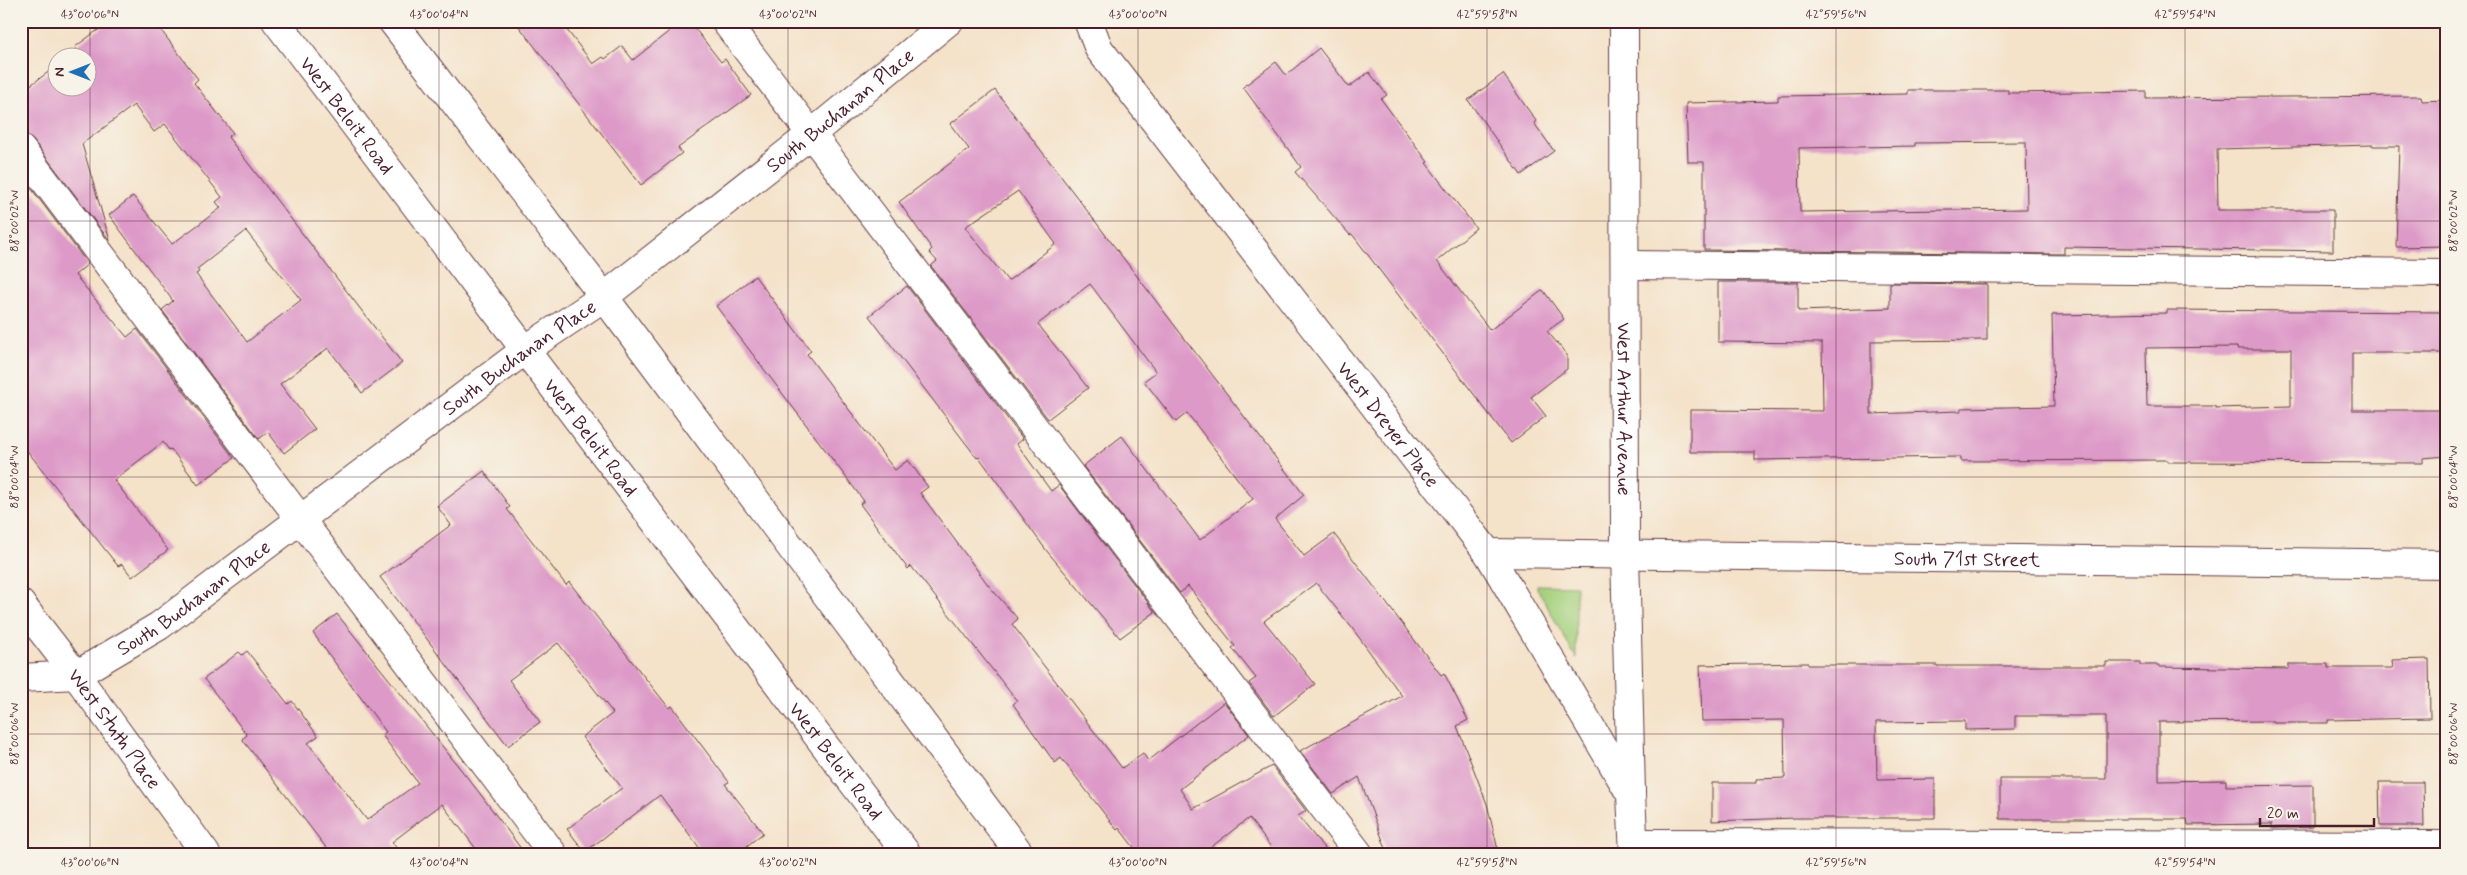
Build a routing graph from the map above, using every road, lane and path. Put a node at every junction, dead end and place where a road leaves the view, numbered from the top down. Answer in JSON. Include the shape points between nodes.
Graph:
{"nodes":[{"id":1,"x":276,"y":21,"type":"edge"},
{"id":2,"x":392,"y":21,"type":"edge"},
{"id":3,"x":725,"y":21,"type":"edge"},
{"id":4,"x":949,"y":21,"type":"edge"},
{"id":5,"x":1088,"y":21,"type":"edge"},
{"id":6,"x":1624,"y":21,"type":"edge"},
{"id":7,"x":810,"y":135,"type":"junction"},
{"id":8,"x":21,"y":148,"type":"edge"},
{"id":9,"x":1626,"y":265,"type":"junction"},
{"id":10,"x":2446,"y":273,"type":"edge"},
{"id":11,"x":604,"y":297,"type":"junction"},
{"id":12,"x":525,"y":350,"type":"junction"},
{"id":13,"x":301,"y":518,"type":"junction"},
{"id":14,"x":1488,"y":553,"type":"junction"},
{"id":15,"x":1625,"y":553,"type":"junction"},
{"id":16,"x":2446,"y":564,"type":"edge"},
{"id":17,"x":21,"y":604,"type":"edge"},
{"id":18,"x":76,"y":675,"type":"junction"},
{"id":19,"x":21,"y":678,"type":"edge"},
{"id":20,"x":1631,"y":795,"type":"junction"},
{"id":21,"x":2446,"y":844,"type":"edge"},
{"id":22,"x":1634,"y":848,"type":"edge"},
{"id":23,"x":206,"y":854,"type":"edge"},
{"id":24,"x":553,"y":854,"type":"edge"},
{"id":25,"x":907,"y":854,"type":"edge"},
{"id":26,"x":1020,"y":854,"type":"edge"},
{"id":27,"x":1359,"y":854,"type":"edge"}],
"edges":[{"from":1,"to":12,"type":"street","name":"West Beloit Road"},
{"from":2,"to":11,"type":"street"},
{"from":3,"to":7,"type":"street"},
{"from":4,"to":7,"type":"street","name":"South Buchanan Place"},
{"from":5,"to":14,"type":"street","name":"West Dreyer Place","via":[[1099,49]]},
{"from":6,"to":9,"type":"street","name":"West Arthur Avenue"},
{"from":7,"to":11,"type":"street","name":"South Buchanan Place"},
{"from":7,"to":27,"type":"street"},
{"from":8,"to":13,"type":"street"},
{"from":9,"to":10,"type":"street"},
{"from":9,"to":15,"type":"street","name":"West Arthur Avenue"},
{"from":11,"to":12,"type":"street","name":"South Buchanan Place"},
{"from":11,"to":26,"type":"street"},
{"from":12,"to":13,"type":"street","name":"South Buchanan Place"},
{"from":12,"to":25,"type":"street","name":"West Beloit Road"},
{"from":13,"to":18,"type":"street","name":"South Buchanan Place","via":[[159,626]]},
{"from":13,"to":24,"type":"street"},
{"from":14,"to":15,"type":"street","name":"South 71st Street"},
{"from":14,"to":20,"type":"street","name":"West Dreyer Place"},
{"from":15,"to":16,"type":"street","name":"South 71st Street"},
{"from":15,"to":20,"type":"street","name":"West Arthur Avenue"},
{"from":17,"to":18,"type":"street","name":"West Stuth Place"},
{"from":18,"to":19,"type":"street"},
{"from":18,"to":23,"type":"street","name":"West Stuth Place"},
{"from":20,"to":22,"type":"street","name":"West Dreyer Place"},
{"from":21,"to":22,"type":"street"}]}
